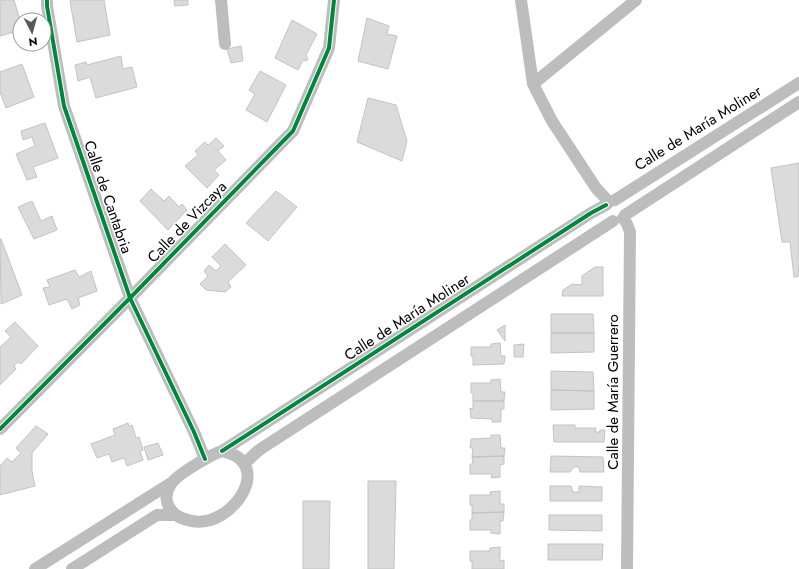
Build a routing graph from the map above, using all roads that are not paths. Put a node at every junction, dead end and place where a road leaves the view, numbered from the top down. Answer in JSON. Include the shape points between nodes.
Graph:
{"nodes":[{"id":1,"x":47,"y":0,"type":"edge"},
{"id":2,"x":222,"y":0,"type":"edge"},
{"id":3,"x":334,"y":0,"type":"edge"},
{"id":4,"x":521,"y":0,"type":"edge"},
{"id":5,"x":636,"y":0,"type":"edge"},
{"id":6,"x":225,"y":44,"type":"dead end"},
{"id":7,"x":799,"y":83,"type":"edge"},
{"id":8,"x":533,"y":84,"type":"junction"},
{"id":9,"x":799,"y":102,"type":"edge"},
{"id":10,"x":610,"y":202,"type":"junction"},
{"id":11,"x":620,"y":218,"type":"junction"},
{"id":12,"x":130,"y":298,"type":"junction"},
{"id":13,"x":0,"y":429,"type":"edge"},
{"id":14,"x":222,"y":451,"type":"junction"},
{"id":15,"x":205,"y":459,"type":"junction"},
{"id":16,"x":245,"y":463,"type":"junction"},
{"id":17,"x":171,"y":483,"type":"junction"},
{"id":18,"x":175,"y":515,"type":"junction"},
{"id":19,"x":35,"y":569,"type":"edge"},
{"id":20,"x":72,"y":569,"type":"edge"},
{"id":21,"x":627,"y":569,"type":"edge"}],
"edges":[{"from":1,"to":12,"type":"street","name":"Calle de Cantabria","via":[[64,106]]},
{"from":2,"to":6,"type":"street"},
{"from":3,"to":12,"type":"street","name":"Calle de Vizcaya","via":[[329,48],[293,130]]},
{"from":4,"to":8,"type":"street"},
{"from":5,"to":8,"type":"street"},
{"from":7,"to":10,"type":"street","name":"Calle de María Moliner"},
{"from":8,"to":10,"type":"street","via":[[552,121],[596,188]]},
{"from":9,"to":11,"type":"street"},
{"from":10,"to":11,"type":"street","via":[[621,202],[624,205],[625,212]]},
{"from":10,"to":11,"type":"street","via":[[605,208],[605,215],[607,218]]},
{"from":10,"to":14,"type":"street","name":"Calle de María Moliner"},
{"from":11,"to":16,"type":"street","via":[[259,450]]},
{"from":11,"to":21,"type":"street","name":"Calle de María Guerrero","via":[[627,224],[630,232]]},
{"from":12,"to":13,"type":"street","name":"Calle de Vizcaya"},
{"from":12,"to":15,"type":"street","name":"Calle de Cantabria"},
{"from":14,"to":15,"type":"street"},
{"from":14,"to":16,"type":"street","via":[[232,453]]},
{"from":15,"to":17,"type":"street"},
{"from":16,"to":18,"type":"street","via":[[247,479],[241,496],[229,510],[213,519],[196,521]]},
{"from":17,"to":18,"type":"street","via":[[166,501]]},
{"from":17,"to":19,"type":"street"},
{"from":18,"to":20,"type":"street","via":[[158,515]]}]}
